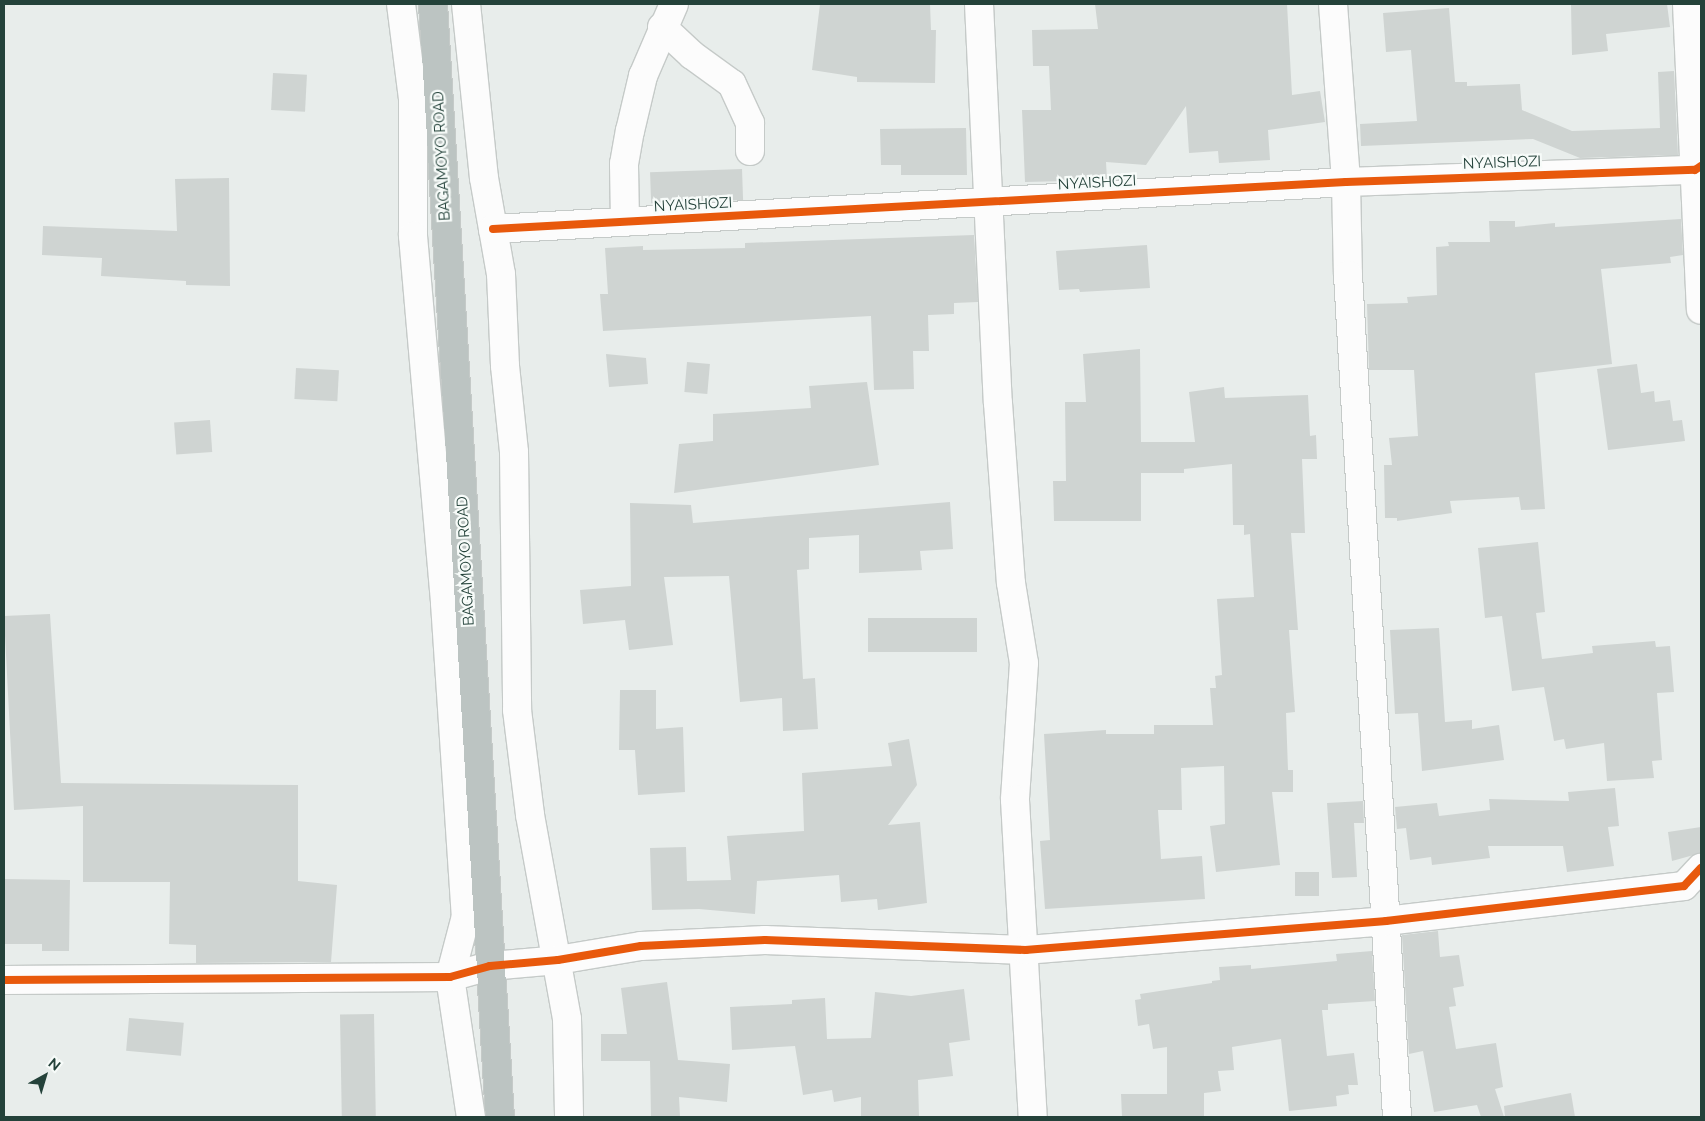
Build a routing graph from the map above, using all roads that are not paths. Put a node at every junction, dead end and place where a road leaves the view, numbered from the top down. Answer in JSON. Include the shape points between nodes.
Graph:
{"nodes":[{"id":1,"x":401,"y":4,"type":"edge"},
{"id":2,"x":433,"y":4,"type":"edge"},
{"id":3,"x":466,"y":4,"type":"edge"},
{"id":4,"x":979,"y":4,"type":"edge"},
{"id":5,"x":1333,"y":4,"type":"edge"},
{"id":6,"x":1687,"y":4,"type":"edge"},
{"id":7,"x":668,"y":15,"type":"edge"},
{"id":8,"x":750,"y":151,"type":"dead end"},
{"id":9,"x":1698,"y":168,"type":"edge"},
{"id":10,"x":1346,"y":182,"type":"junction"},
{"id":11,"x":990,"y":202,"type":"junction"},
{"id":12,"x":625,"y":222,"type":"junction"},
{"id":13,"x":493,"y":229,"type":"junction"},
{"id":14,"x":1701,"y":310,"type":"edge"},
{"id":15,"x":1701,"y":868,"type":"edge"},
{"id":16,"x":1386,"y":921,"type":"junction"},
{"id":17,"x":1026,"y":950,"type":"junction"},
{"id":18,"x":558,"y":960,"type":"junction"},
{"id":19,"x":490,"y":966,"type":"junction"},
{"id":20,"x":450,"y":978,"type":"junction"},
{"id":21,"x":4,"y":980,"type":"edge"},
{"id":22,"x":471,"y":1117,"type":"edge"},
{"id":23,"x":500,"y":1117,"type":"edge"},
{"id":24,"x":569,"y":1117,"type":"edge"},
{"id":25,"x":1033,"y":1117,"type":"edge"},
{"id":26,"x":1397,"y":1117,"type":"edge"}],
"edges":[{"from":1,"to":20,"type":"street","via":[[413,99],[413,236],[445,603],[466,916]]},
{"from":2,"to":19,"type":"highway","name":"BAGAMOYO ROAD"},
{"from":3,"to":13,"type":"street","via":[[484,178]]},
{"from":4,"to":11,"type":"street"},
{"from":5,"to":10,"type":"street"},
{"from":6,"to":9,"type":"street"},
{"from":7,"to":8,"type":"street","via":[[692,55],[732,84],[750,123]]},
{"from":7,"to":12,"type":"street","via":[[643,76],[629,139],[624,164]]},
{"from":9,"to":10,"type":"street","name":"NYAISHOZI"},
{"from":9,"to":14,"type":"street"},
{"from":10,"to":11,"type":"street","name":"NYAISHOZI"},
{"from":10,"to":16,"type":"street","via":[[1348,285]]},
{"from":11,"to":12,"type":"street","name":"NYAISHOZI"},
{"from":11,"to":17,"type":"street","via":[[998,403],[1010,574],[1024,663],[1015,800]]},
{"from":12,"to":13,"type":"street","name":"NYAISHOZI"},
{"from":13,"to":18,"type":"street","via":[[501,274],[505,366],[514,452],[517,710],[530,815]]},
{"from":15,"to":16,"type":"street","via":[[1684,886]]},
{"from":16,"to":17,"type":"street"},
{"from":16,"to":26,"type":"street"},
{"from":17,"to":18,"type":"street","via":[[765,940],[642,946]]},
{"from":17,"to":25,"type":"street"},
{"from":18,"to":19,"type":"street"},
{"from":18,"to":24,"type":"street","via":[[567,1019]]},
{"from":19,"to":20,"type":"street"},
{"from":19,"to":23,"type":"highway","name":"BAGAMOYO ROAD"},
{"from":20,"to":21,"type":"street"},
{"from":20,"to":22,"type":"street"}]}
